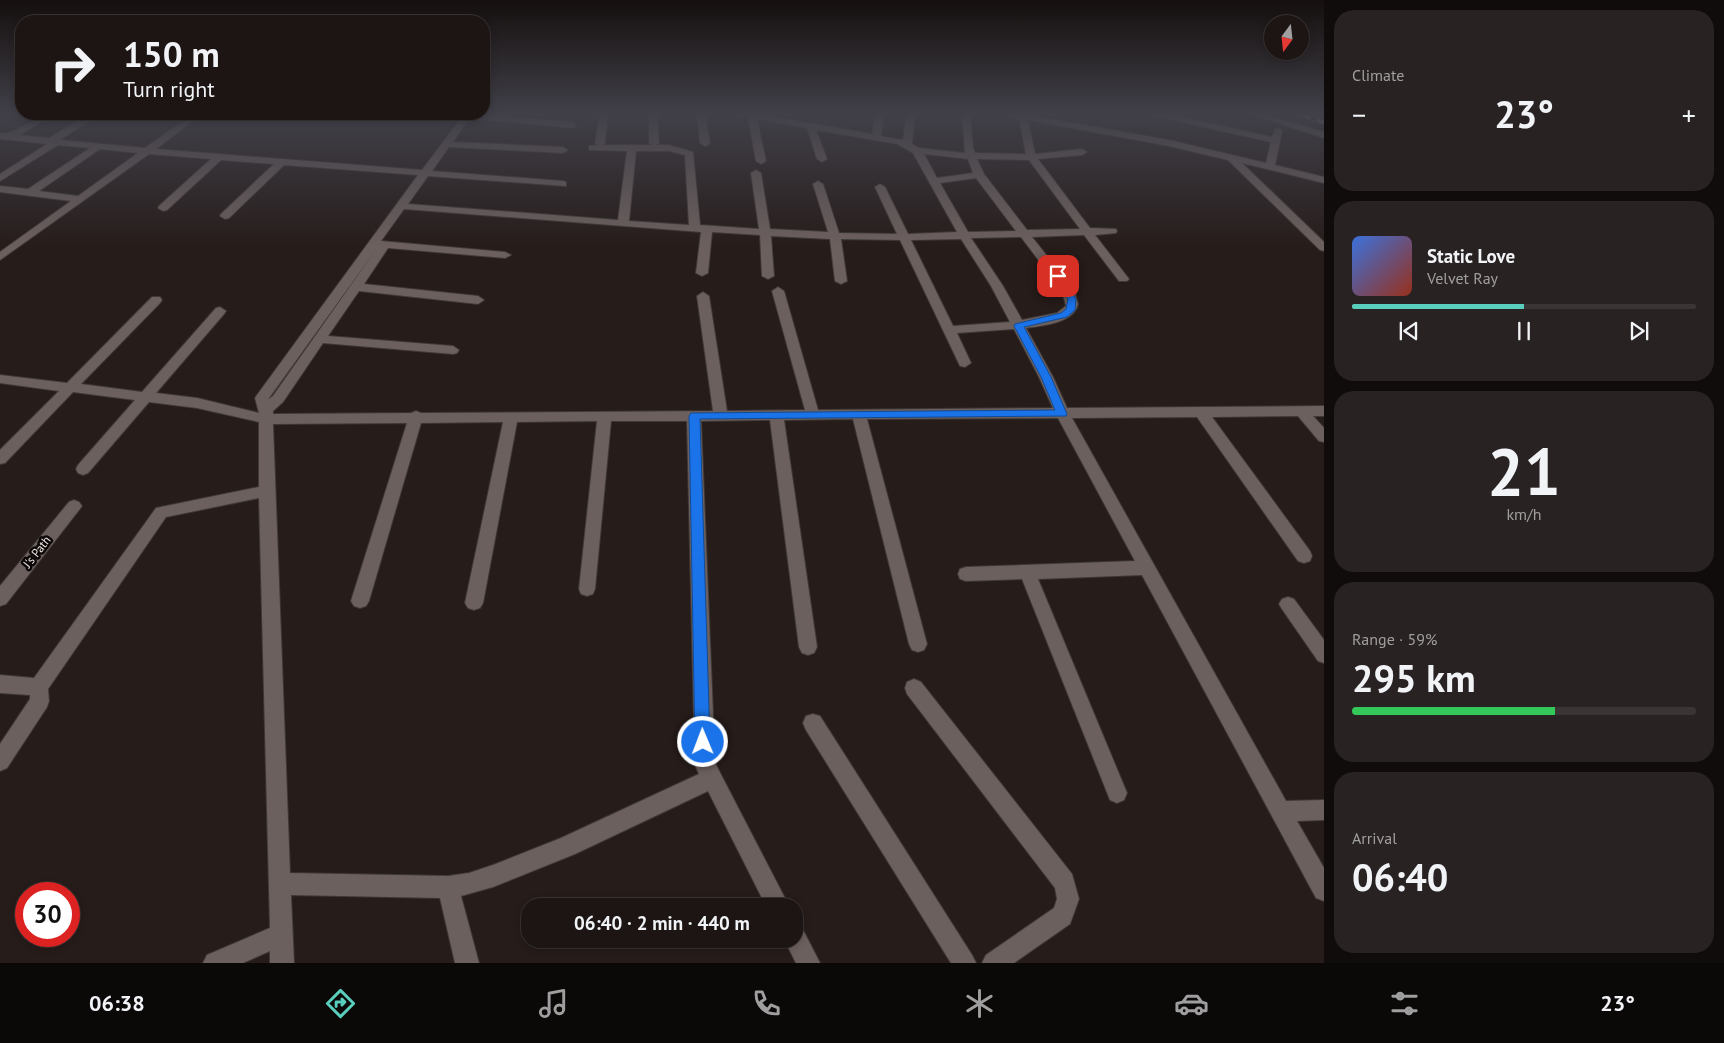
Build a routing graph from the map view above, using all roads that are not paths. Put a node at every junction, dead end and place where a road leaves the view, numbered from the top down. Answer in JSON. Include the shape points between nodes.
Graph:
{"nodes":[{"id":1,"x":29,"y":158,"type":"edge"},
{"id":2,"x":81,"y":158,"type":"edge"},
{"id":3,"x":136,"y":158,"type":"edge"},
{"id":4,"x":218,"y":158,"type":"edge"},
{"id":5,"x":231,"y":158,"type":"edge"},
{"id":6,"x":442,"y":158,"type":"edge"},
{"id":7,"x":631,"y":158,"type":"edge"},
{"id":8,"x":690,"y":158,"type":"edge"},
{"id":9,"x":761,"y":158,"type":"edge"},
{"id":10,"x":919,"y":158,"type":"edge"},
{"id":11,"x":971,"y":158,"type":"edge"},
{"id":12,"x":1033,"y":158,"type":"edge"},
{"id":13,"x":1231,"y":158,"type":"joint"},
{"id":14,"x":1248,"y":158,"type":"edge"},
{"id":15,"x":1272,"y":158,"type":"edge"},
{"id":16,"x":761,"y":161,"type":"dead end"},
{"id":17,"x":281,"y":162,"type":"junction"},
{"id":18,"x":1271,"y":164,"type":"junction"},
{"id":19,"x":756,"y":173,"type":"dead end"},
{"id":20,"x":1324,"y":173,"type":"edge"},
{"id":21,"x":430,"y":174,"type":"junction"},
{"id":22,"x":979,"y":175,"type":"junction"},
{"id":23,"x":0,"y":178,"type":"edge"},
{"id":24,"x":1324,"y":180,"type":"edge"},
{"id":25,"x":934,"y":181,"type":"junction"},
{"id":26,"x":563,"y":184,"type":"dead end"},
{"id":27,"x":818,"y":184,"type":"dead end"},
{"id":28,"x":880,"y":188,"type":"dead end"},
{"id":29,"x":0,"y":190,"type":"edge"},
{"id":30,"x":29,"y":193,"type":"junction"},
{"id":31,"x":80,"y":199,"type":"junction"},
{"id":32,"x":406,"y":207,"type":"junction"},
{"id":33,"x":163,"y":208,"type":"dead end"},
{"id":34,"x":225,"y":216,"type":"dead end"},
{"id":35,"x":623,"y":224,"type":"junction"},
{"id":36,"x":695,"y":228,"type":"junction"},
{"id":37,"x":707,"y":229,"type":"junction"},
{"id":38,"x":1112,"y":231,"type":"dead end"},
{"id":39,"x":765,"y":232,"type":"junction"},
{"id":40,"x":1087,"y":232,"type":"junction"},
{"id":41,"x":1026,"y":234,"type":"junction"},
{"id":42,"x":835,"y":236,"type":"junction"},
{"id":43,"x":964,"y":236,"type":"junction"},
{"id":44,"x":903,"y":237,"type":"junction"},
{"id":45,"x":373,"y":244,"type":"junction"},
{"id":46,"x":385,"y":245,"type":"junction"},
{"id":47,"x":1324,"y":248,"type":"edge"},
{"id":48,"x":505,"y":255,"type":"dead end"},
{"id":49,"x":0,"y":257,"type":"edge"},
{"id":50,"x":702,"y":273,"type":"dead end"},
{"id":51,"x":768,"y":276,"type":"dead end"},
{"id":52,"x":1123,"y":278,"type":"dead end"},
{"id":53,"x":841,"y":280,"type":"dead end"},
{"id":54,"x":355,"y":287,"type":"junction"},
{"id":55,"x":778,"y":291,"type":"dead end"},
{"id":56,"x":704,"y":296,"type":"dead end"},
{"id":57,"x":156,"y":300,"type":"dead end"},
{"id":58,"x":478,"y":300,"type":"dead end"},
{"id":59,"x":220,"y":311,"type":"dead end"},
{"id":60,"x":1018,"y":326,"type":"junction"},
{"id":61,"x":948,"y":330,"type":"junction"},
{"id":62,"x":318,"y":339,"type":"junction"},
{"id":63,"x":453,"y":350,"type":"dead end"},
{"id":64,"x":965,"y":363,"type":"dead end"},
{"id":65,"x":0,"y":380,"type":"edge"},
{"id":66,"x":70,"y":387,"type":"junction"},
{"id":67,"x":145,"y":397,"type":"junction"},
{"id":68,"x":1324,"y":410,"type":"edge"},
{"id":69,"x":1301,"y":411,"type":"junction"},
{"id":70,"x":1201,"y":412,"type":"junction"},
{"id":71,"x":266,"y":414,"type":"junction"},
{"id":72,"x":1062,"y":414,"type":"junction"},
{"id":73,"x":859,"y":415,"type":"junction"},
{"id":74,"x":416,"y":416,"type":"junction"},
{"id":75,"x":604,"y":416,"type":"junction"},
{"id":76,"x":694,"y":416,"type":"junction"},
{"id":77,"x":722,"y":416,"type":"junction"},
{"id":78,"x":776,"y":416,"type":"junction"},
{"id":79,"x":813,"y":416,"type":"junction"},
{"id":80,"x":511,"y":417,"type":"junction"},
{"id":81,"x":1324,"y":438,"type":"edge"},
{"id":82,"x":0,"y":459,"type":"edge"},
{"id":83,"x":83,"y":469,"type":"dead end"},
{"id":84,"x":267,"y":491,"type":"junction"},
{"id":85,"x":74,"y":506,"type":"dead end"},
{"id":86,"x":1304,"y":556,"type":"dead end"},
{"id":87,"x":1147,"y":568,"type":"junction"},
{"id":88,"x":1028,"y":572,"type":"junction"},
{"id":89,"x":966,"y":574,"type":"dead end"},
{"id":90,"x":587,"y":589,"type":"dead end"},
{"id":91,"x":0,"y":599,"type":"edge"},
{"id":92,"x":360,"y":601,"type":"dead end"},
{"id":93,"x":474,"y":604,"type":"dead end"},
{"id":94,"x":1288,"y":604,"type":"dead end"},
{"id":95,"x":918,"y":644,"type":"dead end"},
{"id":96,"x":808,"y":647,"type":"dead end"},
{"id":97,"x":1324,"y":655,"type":"edge"},
{"id":98,"x":0,"y":684,"type":"edge"},
{"id":99,"x":38,"y":687,"type":"junction"},
{"id":100,"x":914,"y":688,"type":"dead end"},
{"id":101,"x":813,"y":723,"type":"dead end"},
{"id":102,"x":0,"y":761,"type":"edge"},
{"id":103,"x":711,"y":779,"type":"junction"},
{"id":104,"x":1117,"y":793,"type":"dead end"},
{"id":105,"x":1324,"y":810,"type":"edge"},
{"id":106,"x":1281,"y":811,"type":"junction"},
{"id":107,"x":279,"y":884,"type":"junction"},
{"id":108,"x":448,"y":887,"type":"junction"},
{"id":109,"x":1324,"y":890,"type":"edge"},
{"id":110,"x":774,"y":898,"type":"edge"},
{"id":111,"x":281,"y":935,"type":"junction"},
{"id":112,"x":800,"y":948,"type":"edge"},
{"id":113,"x":215,"y":963,"type":"edge"},
{"id":114,"x":282,"y":963,"type":"edge"},
{"id":115,"x":467,"y":963,"type":"edge"},
{"id":116,"x":808,"y":963,"type":"edge"},
{"id":117,"x":964,"y":963,"type":"edge"},
{"id":118,"x":994,"y":963,"type":"edge"}],
"edges":[{"from":1,"to":23,"type":"street"},
{"from":2,"to":30,"type":"street"},
{"from":3,"to":31,"type":"street"},
{"from":4,"to":33,"type":"street"},
{"from":5,"to":17,"type":"street"},
{"from":6,"to":21,"type":"street"},
{"from":7,"to":35,"type":"street"},
{"from":8,"to":36,"type":"street"},
{"from":9,"to":16,"type":"street"},
{"from":10,"to":25,"type":"street"},
{"from":11,"to":22,"type":"street"},
{"from":12,"to":40,"type":"street"},
{"from":13,"to":18,"type":"street"},
{"from":13,"to":47,"type":"street"},
{"from":14,"to":18,"type":"street"},
{"from":15,"to":18,"type":"street"},
{"from":17,"to":21,"type":"street"},
{"from":17,"to":34,"type":"street"},
{"from":18,"to":20,"type":"street"},
{"from":18,"to":24,"type":"street"},
{"from":19,"to":39,"type":"street"},
{"from":21,"to":26,"type":"street"},
{"from":21,"to":32,"type":"street"},
{"from":22,"to":25,"type":"street"},
{"from":22,"to":41,"type":"street"},
{"from":25,"to":43,"type":"street"},
{"from":27,"to":42,"type":"street"},
{"from":28,"to":44,"type":"street"},
{"from":29,"to":30,"type":"street"},
{"from":30,"to":31,"type":"street"},
{"from":31,"to":49,"type":"street"},
{"from":32,"to":35,"type":"street"},
{"from":32,"to":45,"type":"street"},
{"from":32,"to":46,"type":"street"},
{"from":35,"to":36,"type":"street"},
{"from":36,"to":37,"type":"street"},
{"from":37,"to":39,"type":"street"},
{"from":37,"to":50,"type":"street"},
{"from":38,"to":40,"type":"street"},
{"from":39,"to":42,"type":"street"},
{"from":39,"to":51,"type":"street"},
{"from":40,"to":41,"type":"street"},
{"from":40,"to":52,"type":"street"},
{"from":41,"to":43,"type":"street"},
{"from":41,"to":60,"type":"street","via":[[1068,290],[1072,306],[1064,315]]},
{"from":42,"to":44,"type":"street"},
{"from":42,"to":53,"type":"street"},
{"from":43,"to":44,"type":"street"},
{"from":43,"to":60,"type":"street","via":[[997,286]]},
{"from":44,"to":61,"type":"street"},
{"from":45,"to":46,"type":"street"},
{"from":45,"to":71,"type":"street","via":[[262,398]]},
{"from":46,"to":48,"type":"street"},
{"from":46,"to":54,"type":"street"},
{"from":54,"to":58,"type":"street"},
{"from":54,"to":62,"type":"street"},
{"from":55,"to":79,"type":"street"},
{"from":56,"to":77,"type":"street"},
{"from":57,"to":66,"type":"street"},
{"from":59,"to":67,"type":"street"},
{"from":60,"to":61,"type":"street"},
{"from":60,"to":72,"type":"street"},
{"from":61,"to":64,"type":"street"},
{"from":62,"to":63,"type":"street"},
{"from":62,"to":71,"type":"street"},
{"from":65,"to":66,"type":"street"},
{"from":66,"to":67,"type":"street"},
{"from":66,"to":82,"type":"street"},
{"from":67,"to":71,"type":"street"},
{"from":67,"to":83,"type":"street"},
{"from":68,"to":69,"type":"street"},
{"from":69,"to":70,"type":"street"},
{"from":69,"to":81,"type":"street"},
{"from":70,"to":72,"type":"street"},
{"from":70,"to":86,"type":"street"},
{"from":71,"to":74,"type":"street"},
{"from":71,"to":84,"type":"street"},
{"from":72,"to":73,"type":"street"},
{"from":72,"to":87,"type":"street"},
{"from":73,"to":79,"type":"street"},
{"from":73,"to":95,"type":"street"},
{"from":74,"to":80,"type":"street"},
{"from":74,"to":92,"type":"street"},
{"from":75,"to":76,"type":"street"},
{"from":75,"to":80,"type":"street"},
{"from":75,"to":90,"type":"street"},
{"from":76,"to":77,"type":"street"},
{"from":76,"to":103,"type":"street","via":[[703,742],[705,765]]},
{"from":77,"to":78,"type":"street"},
{"from":78,"to":79,"type":"street"},
{"from":78,"to":96,"type":"street"},
{"from":80,"to":93,"type":"street"},
{"from":84,"to":99,"type":"street","via":[[161,512]]},
{"from":84,"to":107,"type":"street"},
{"from":85,"to":91,"type":"street","name":"J's Path"},
{"from":87,"to":88,"type":"street"},
{"from":87,"to":106,"type":"street"},
{"from":88,"to":89,"type":"street"},
{"from":88,"to":104,"type":"street"},
{"from":94,"to":97,"type":"street"},
{"from":98,"to":99,"type":"street"},
{"from":99,"to":102,"type":"street","via":[[40,701]]},
{"from":100,"to":118,"type":"street","via":[[1064,882],[1068,893],[1069,906],[1062,916]]},
{"from":101,"to":117,"type":"street"},
{"from":103,"to":108,"type":"street","via":[[567,846],[469,884]]},
{"from":103,"to":110,"type":"street"},
{"from":105,"to":106,"type":"street"},
{"from":106,"to":109,"type":"street"},
{"from":107,"to":108,"type":"street"},
{"from":107,"to":111,"type":"street"},
{"from":108,"to":115,"type":"street"},
{"from":111,"to":113,"type":"street"},
{"from":111,"to":114,"type":"street"},
{"from":112,"to":116,"type":"street"}]}
